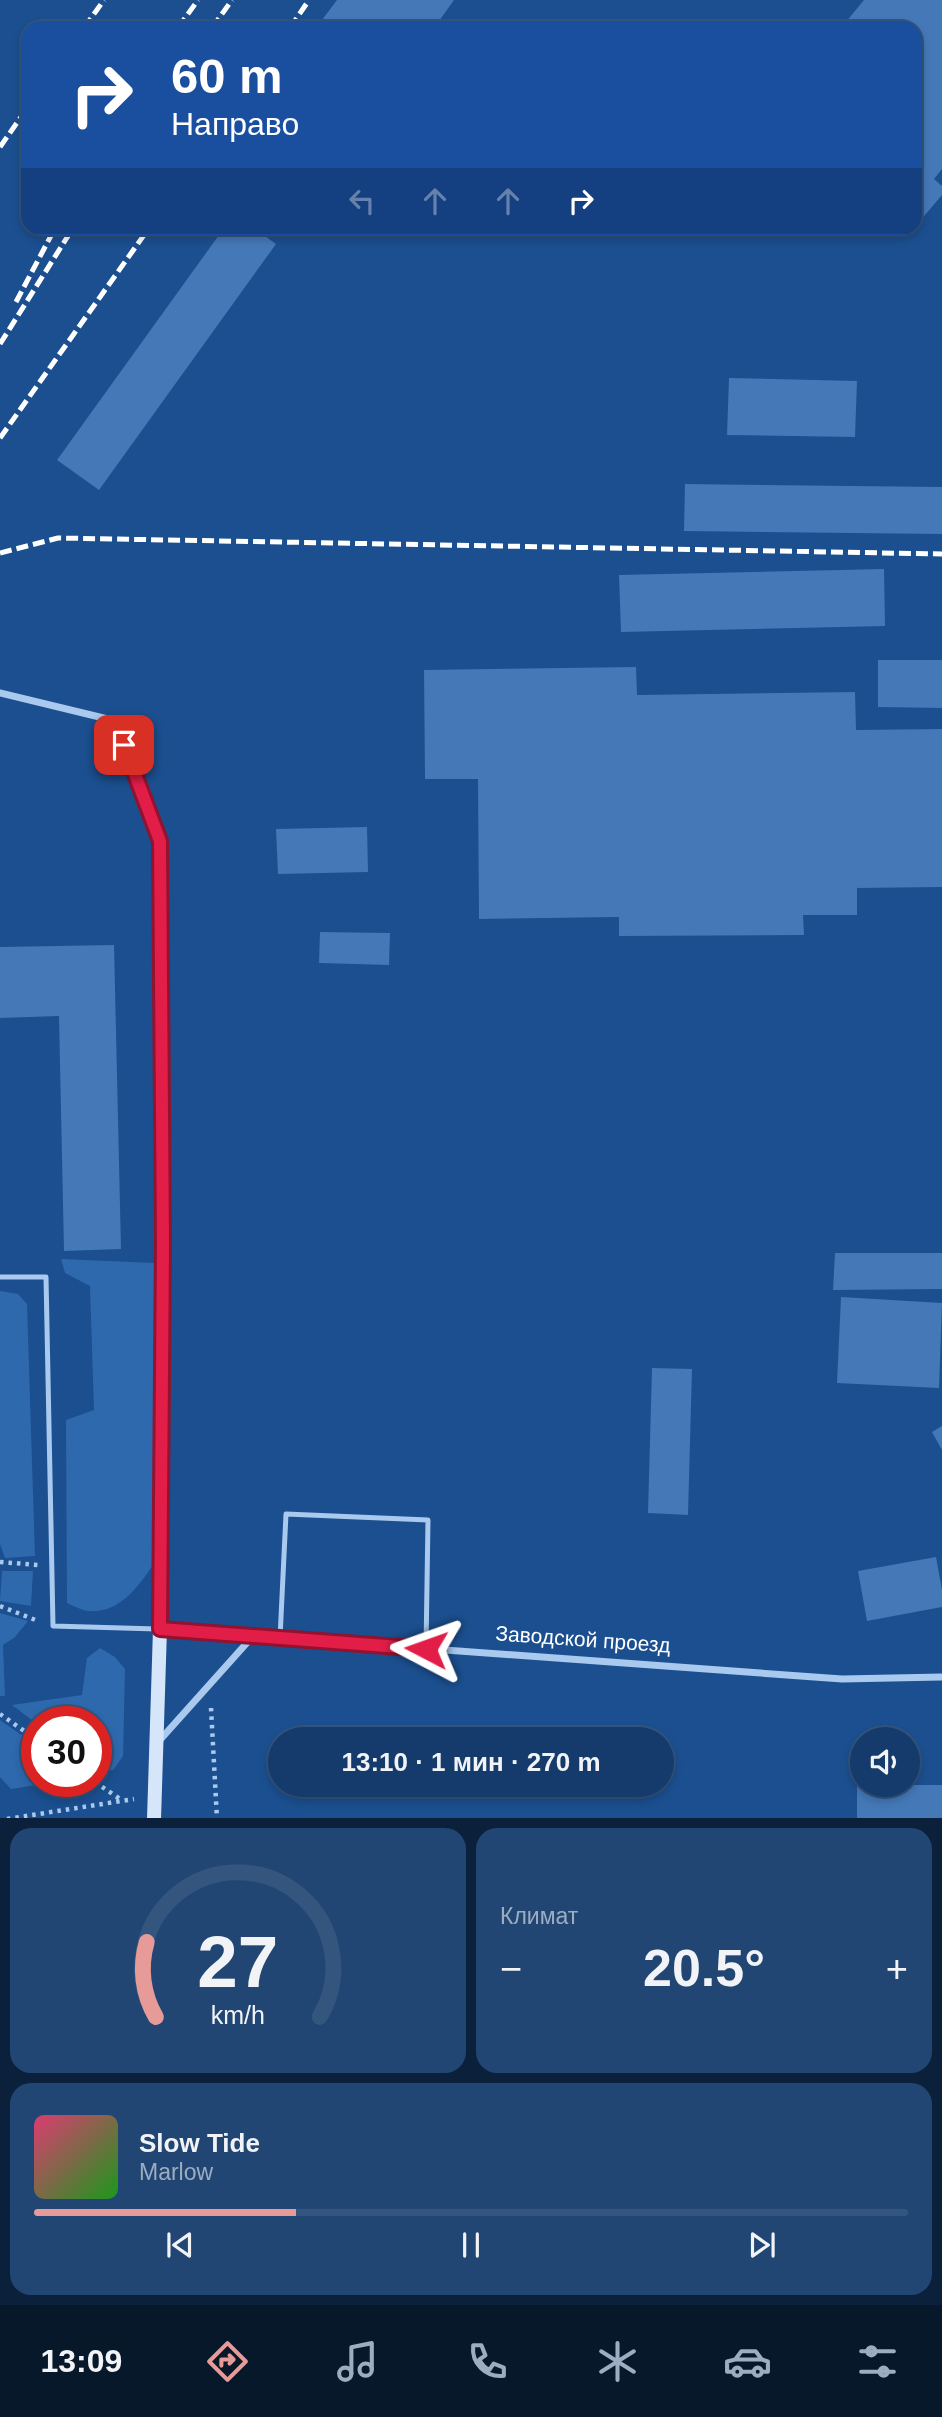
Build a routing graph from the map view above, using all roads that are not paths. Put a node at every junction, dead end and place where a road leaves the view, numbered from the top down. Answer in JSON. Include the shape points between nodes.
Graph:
{"nodes":[{"id":1,"x":0,"y":693,"type":"edge"},
{"id":2,"x":0,"y":1278,"type":"edge"},
{"id":3,"x":160,"y":1629,"type":"junction"},
{"id":4,"x":253,"y":1636,"type":"junction"},
{"id":5,"x":281,"y":1638,"type":"junction"},
{"id":6,"x":426,"y":1649,"type":"junction"},
{"id":7,"x":942,"y":1677,"type":"edge"},
{"id":8,"x":156,"y":1744,"type":"junction"},
{"id":9,"x":155,"y":1818,"type":"edge"}],
"edges":[{"from":1,"to":3,"type":"street","via":[[116,721],[160,841]]},
{"from":2,"to":3,"type":"lane","via":[[46,1277],[53,1626]]},
{"from":3,"to":4,"type":"street","name":"Заводской проезд"},
{"from":3,"to":8,"type":"street"},
{"from":4,"to":5,"type":"street","name":"Заводской проезд"},
{"from":4,"to":8,"type":"street"},
{"from":5,"to":6,"type":"street","name":"Заводской проезд"},
{"from":5,"to":6,"type":"lane","via":[[286,1514],[428,1520]]},
{"from":6,"to":7,"type":"street","name":"Заводской проезд","via":[[842,1679]]},
{"from":8,"to":9,"type":"street"}]}
